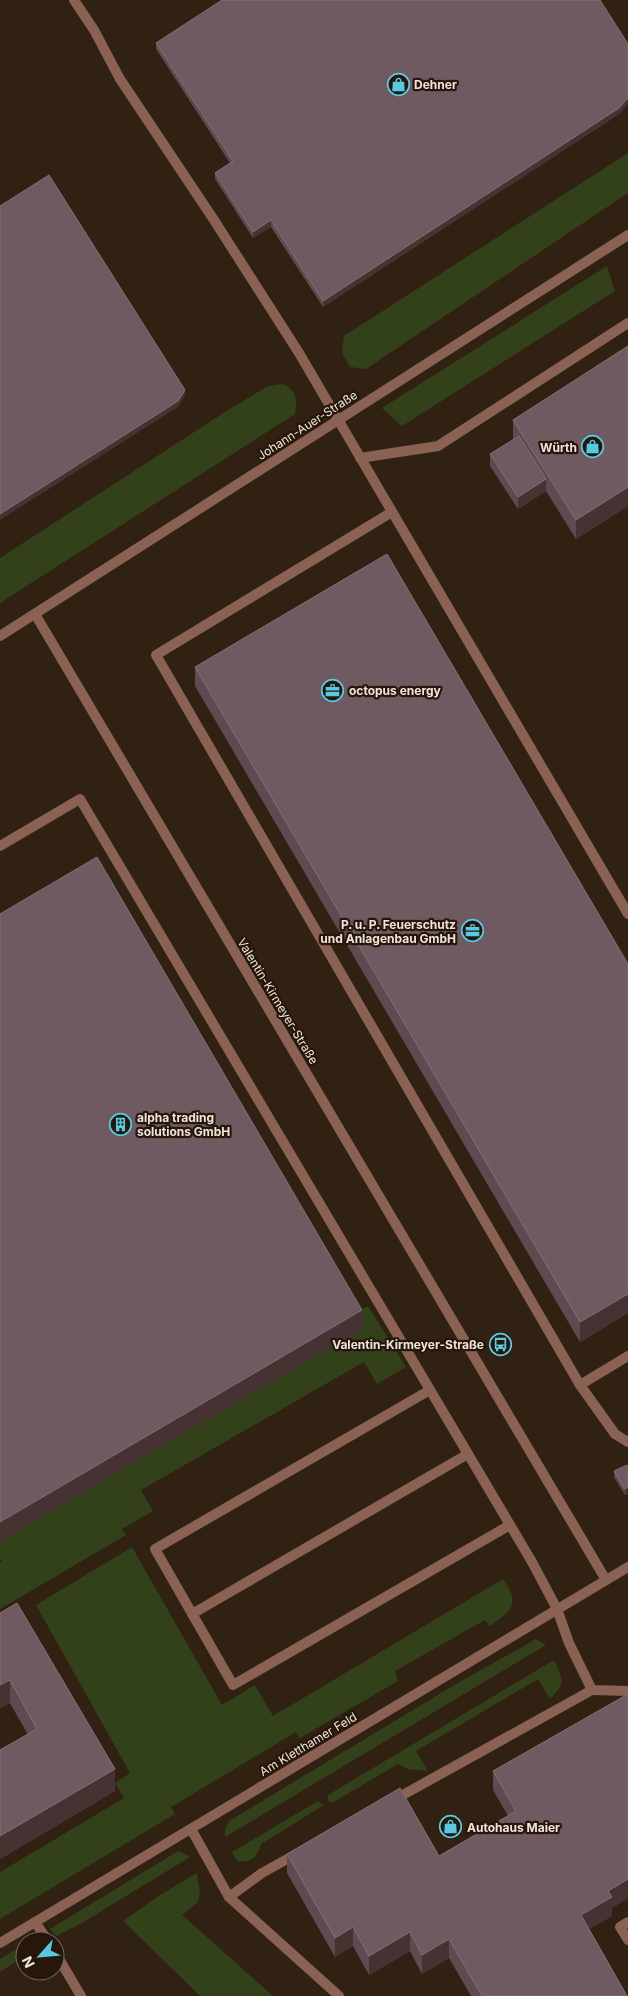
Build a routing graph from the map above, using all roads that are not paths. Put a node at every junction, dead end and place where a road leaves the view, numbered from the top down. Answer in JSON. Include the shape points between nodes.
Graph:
{"nodes":[{"id":1,"x":74,"y":0,"type":"edge"},
{"id":2,"x":628,"y":235,"type":"edge"},
{"id":3,"x":628,"y":323,"type":"edge"},
{"id":4,"x":338,"y":420,"type":"junction"},
{"id":5,"x":360,"y":458,"type":"junction"},
{"id":6,"x":392,"y":512,"type":"junction"},
{"id":7,"x":34,"y":614,"type":"junction"},
{"id":8,"x":0,"y":636,"type":"edge"},
{"id":9,"x":0,"y":846,"type":"edge"},
{"id":10,"x":628,"y":914,"type":"edge"},
{"id":11,"x":628,"y":1356,"type":"edge"},
{"id":12,"x":580,"y":1385,"type":"junction"},
{"id":13,"x":430,"y":1390,"type":"junction"},
{"id":14,"x":628,"y":1442,"type":"edge"},
{"id":15,"x":468,"y":1454,"type":"junction"},
{"id":16,"x":510,"y":1524,"type":"junction"},
{"id":17,"x":628,"y":1567,"type":"edge"},
{"id":18,"x":606,"y":1580,"type":"junction"},
{"id":19,"x":557,"y":1609,"type":"junction"},
{"id":20,"x":192,"y":1614,"type":"junction"},
{"id":21,"x":592,"y":1690,"type":"junction"},
{"id":22,"x":628,"y":1691,"type":"edge"},
{"id":23,"x":383,"y":1806,"type":"edge"},
{"id":24,"x":191,"y":1829,"type":"junction"},
{"id":25,"x":305,"y":1849,"type":"edge"},
{"id":26,"x":229,"y":1897,"type":"junction"},
{"id":27,"x":35,"y":1922,"type":"junction"},
{"id":28,"x":628,"y":1922,"type":"edge"},
{"id":29,"x":41,"y":1931,"type":"edge"},
{"id":30,"x":628,"y":1940,"type":"edge"},
{"id":31,"x":0,"y":1942,"type":"edge"},
{"id":32,"x":65,"y":1968,"type":"edge"},
{"id":33,"x":82,"y":1996,"type":"edge"},
{"id":34,"x":339,"y":1996,"type":"edge"}],
"edges":[{"from":1,"to":4,"type":"street","via":[[120,79],[230,245]]},
{"from":2,"to":4,"type":"street","name":"Johann-Auer-Straße"},
{"from":3,"to":5,"type":"street","via":[[438,446]]},
{"from":4,"to":5,"type":"street"},
{"from":4,"to":7,"type":"street","name":"Johann-Auer-Straße"},
{"from":5,"to":6,"type":"street"},
{"from":6,"to":10,"type":"street"},
{"from":6,"to":12,"type":"street","via":[[156,655]]},
{"from":7,"to":8,"type":"street","name":"Johann-Auer-Straße"},
{"from":7,"to":18,"type":"street","name":"Valentin-Kirmeyer-Straße"},
{"from":9,"to":13,"type":"street","via":[[80,799]]},
{"from":11,"to":12,"type":"street"},
{"from":12,"to":14,"type":"street","via":[[615,1434]]},
{"from":13,"to":15,"type":"street"},
{"from":13,"to":20,"type":"street","via":[[155,1549]]},
{"from":15,"to":16,"type":"street"},
{"from":15,"to":20,"type":"street"},
{"from":16,"to":19,"type":"street"},
{"from":16,"to":20,"type":"street","via":[[233,1685]]},
{"from":17,"to":18,"type":"street","name":"Am Kletthamer Feld"},
{"from":18,"to":19,"type":"street","name":"Am Kletthamer Feld"},
{"from":19,"to":21,"type":"street"},
{"from":19,"to":24,"type":"street","name":"Am Kletthamer Feld"},
{"from":21,"to":22,"type":"street"},
{"from":21,"to":23,"type":"street"},
{"from":24,"to":26,"type":"street"},
{"from":24,"to":27,"type":"street","name":"Am Kletthamer Feld"},
{"from":25,"to":26,"type":"street","via":[[262,1873]]},
{"from":26,"to":34,"type":"street"},
{"from":27,"to":29,"type":"street"},
{"from":27,"to":31,"type":"street","name":"Am Kletthamer Feld"},
{"from":28,"to":30,"type":"street","via":[[620,1927]]},
{"from":32,"to":33,"type":"street"}]}
